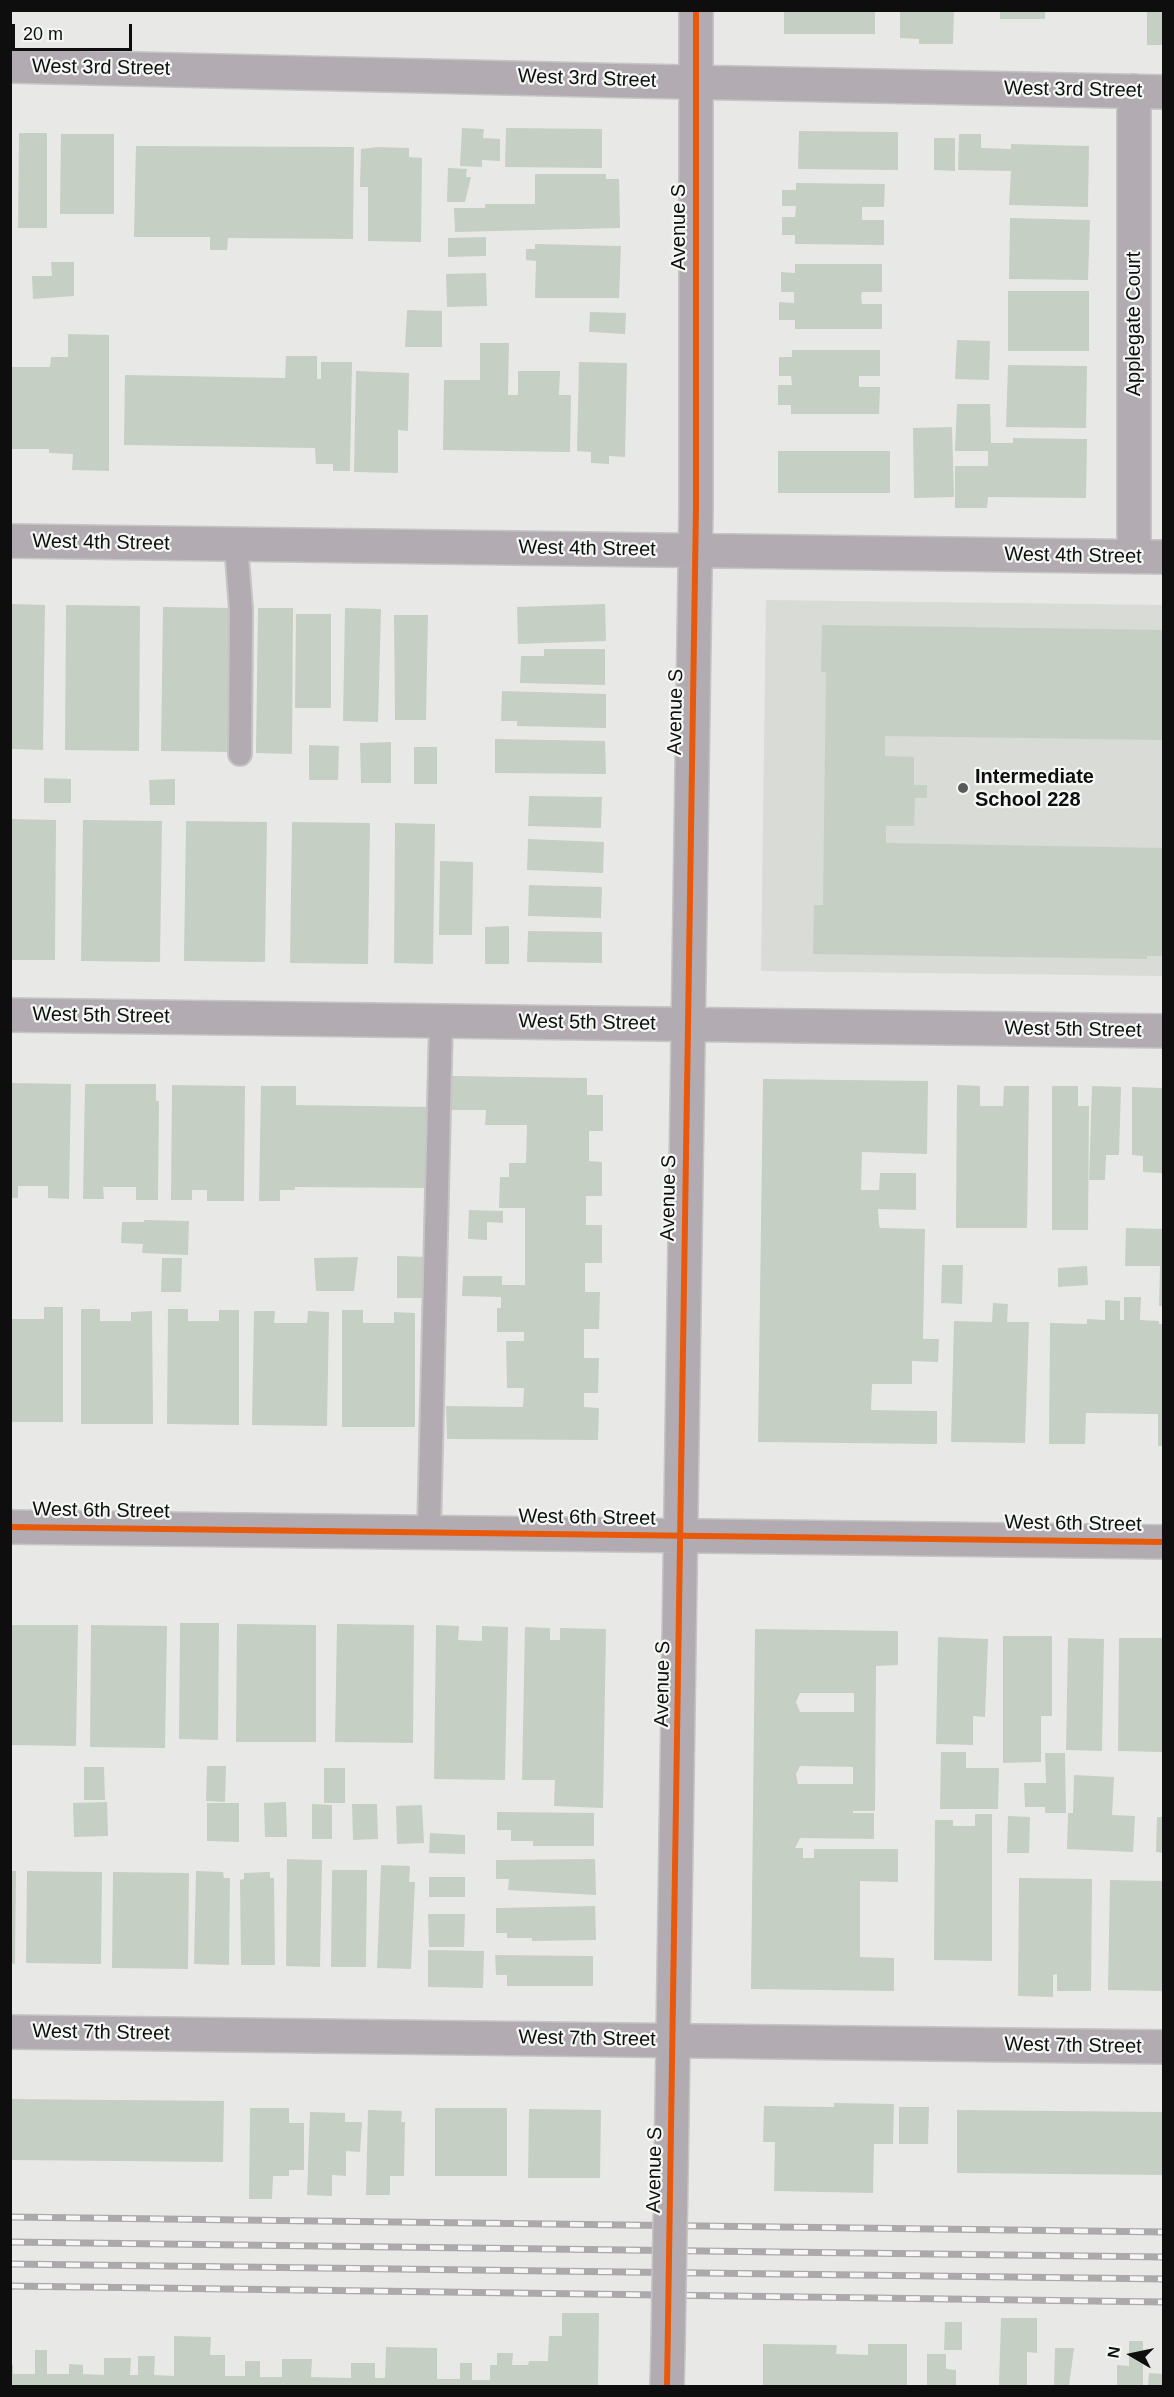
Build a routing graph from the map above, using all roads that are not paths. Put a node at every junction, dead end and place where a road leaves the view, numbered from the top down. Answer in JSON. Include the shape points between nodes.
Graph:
{"nodes":[{"id":1,"x":696,"y":10,"type":"edge"},
{"id":2,"x":10,"y":66,"type":"edge"},
{"id":3,"x":695,"y":84,"type":"junction"},
{"id":4,"x":1149,"y":92,"type":"edge"},
{"id":5,"x":10,"y":542,"type":"edge"},
{"id":6,"x":236,"y":544,"type":"junction"},
{"id":7,"x":695,"y":550,"type":"junction"},
{"id":8,"x":1149,"y":557,"type":"edge"},
{"id":9,"x":240,"y":754,"type":"dead end"},
{"id":10,"x":10,"y":1015,"type":"edge"},
{"id":11,"x":441,"y":1021,"type":"junction"},
{"id":12,"x":688,"y":1024,"type":"junction"},
{"id":13,"x":1164,"y":1031,"type":"edge"},
{"id":14,"x":10,"y":1527,"type":"edge"},
{"id":15,"x":429,"y":1532,"type":"junction"},
{"id":16,"x":682,"y":1536,"type":"junction"},
{"id":17,"x":1164,"y":1542,"type":"edge"},
{"id":18,"x":10,"y":2032,"type":"edge"},
{"id":19,"x":673,"y":2040,"type":"junction"},
{"id":20,"x":1164,"y":2047,"type":"edge"},
{"id":21,"x":668,"y":2386,"type":"edge"}],
"edges":[{"from":1,"to":3,"type":"street","name":"Avenue S"},
{"from":2,"to":3,"type":"street","name":"West 3rd Street","via":[[638,79]]},
{"from":3,"to":4,"type":"street","name":"West 3rd Street"},
{"from":3,"to":7,"type":"street","name":"Avenue S"},
{"from":4,"to":8,"type":"street","name":"Applegate Court"},
{"from":5,"to":6,"type":"street","name":"West 4th Street"},
{"from":6,"to":7,"type":"street","name":"West 4th Street"},
{"from":6,"to":9,"type":"lane","via":[[241,609]]},
{"from":7,"to":8,"type":"street","name":"West 4th Street"},
{"from":7,"to":12,"type":"street","name":"Avenue S"},
{"from":10,"to":11,"type":"street","name":"West 5th Street"},
{"from":11,"to":12,"type":"street","name":"West 5th Street"},
{"from":11,"to":15,"type":"lane"},
{"from":12,"to":13,"type":"street","name":"West 5th Street"},
{"from":12,"to":16,"type":"street","name":"Avenue S"},
{"from":14,"to":15,"type":"street","name":"West 6th Street"},
{"from":15,"to":16,"type":"street","name":"West 6th Street"},
{"from":16,"to":17,"type":"street","name":"West 6th Street"},
{"from":16,"to":19,"type":"street","name":"Avenue S"},
{"from":18,"to":19,"type":"street","name":"West 7th Street"},
{"from":19,"to":20,"type":"street","name":"West 7th Street"},
{"from":19,"to":21,"type":"street","name":"Avenue S","bridge":true}]}
